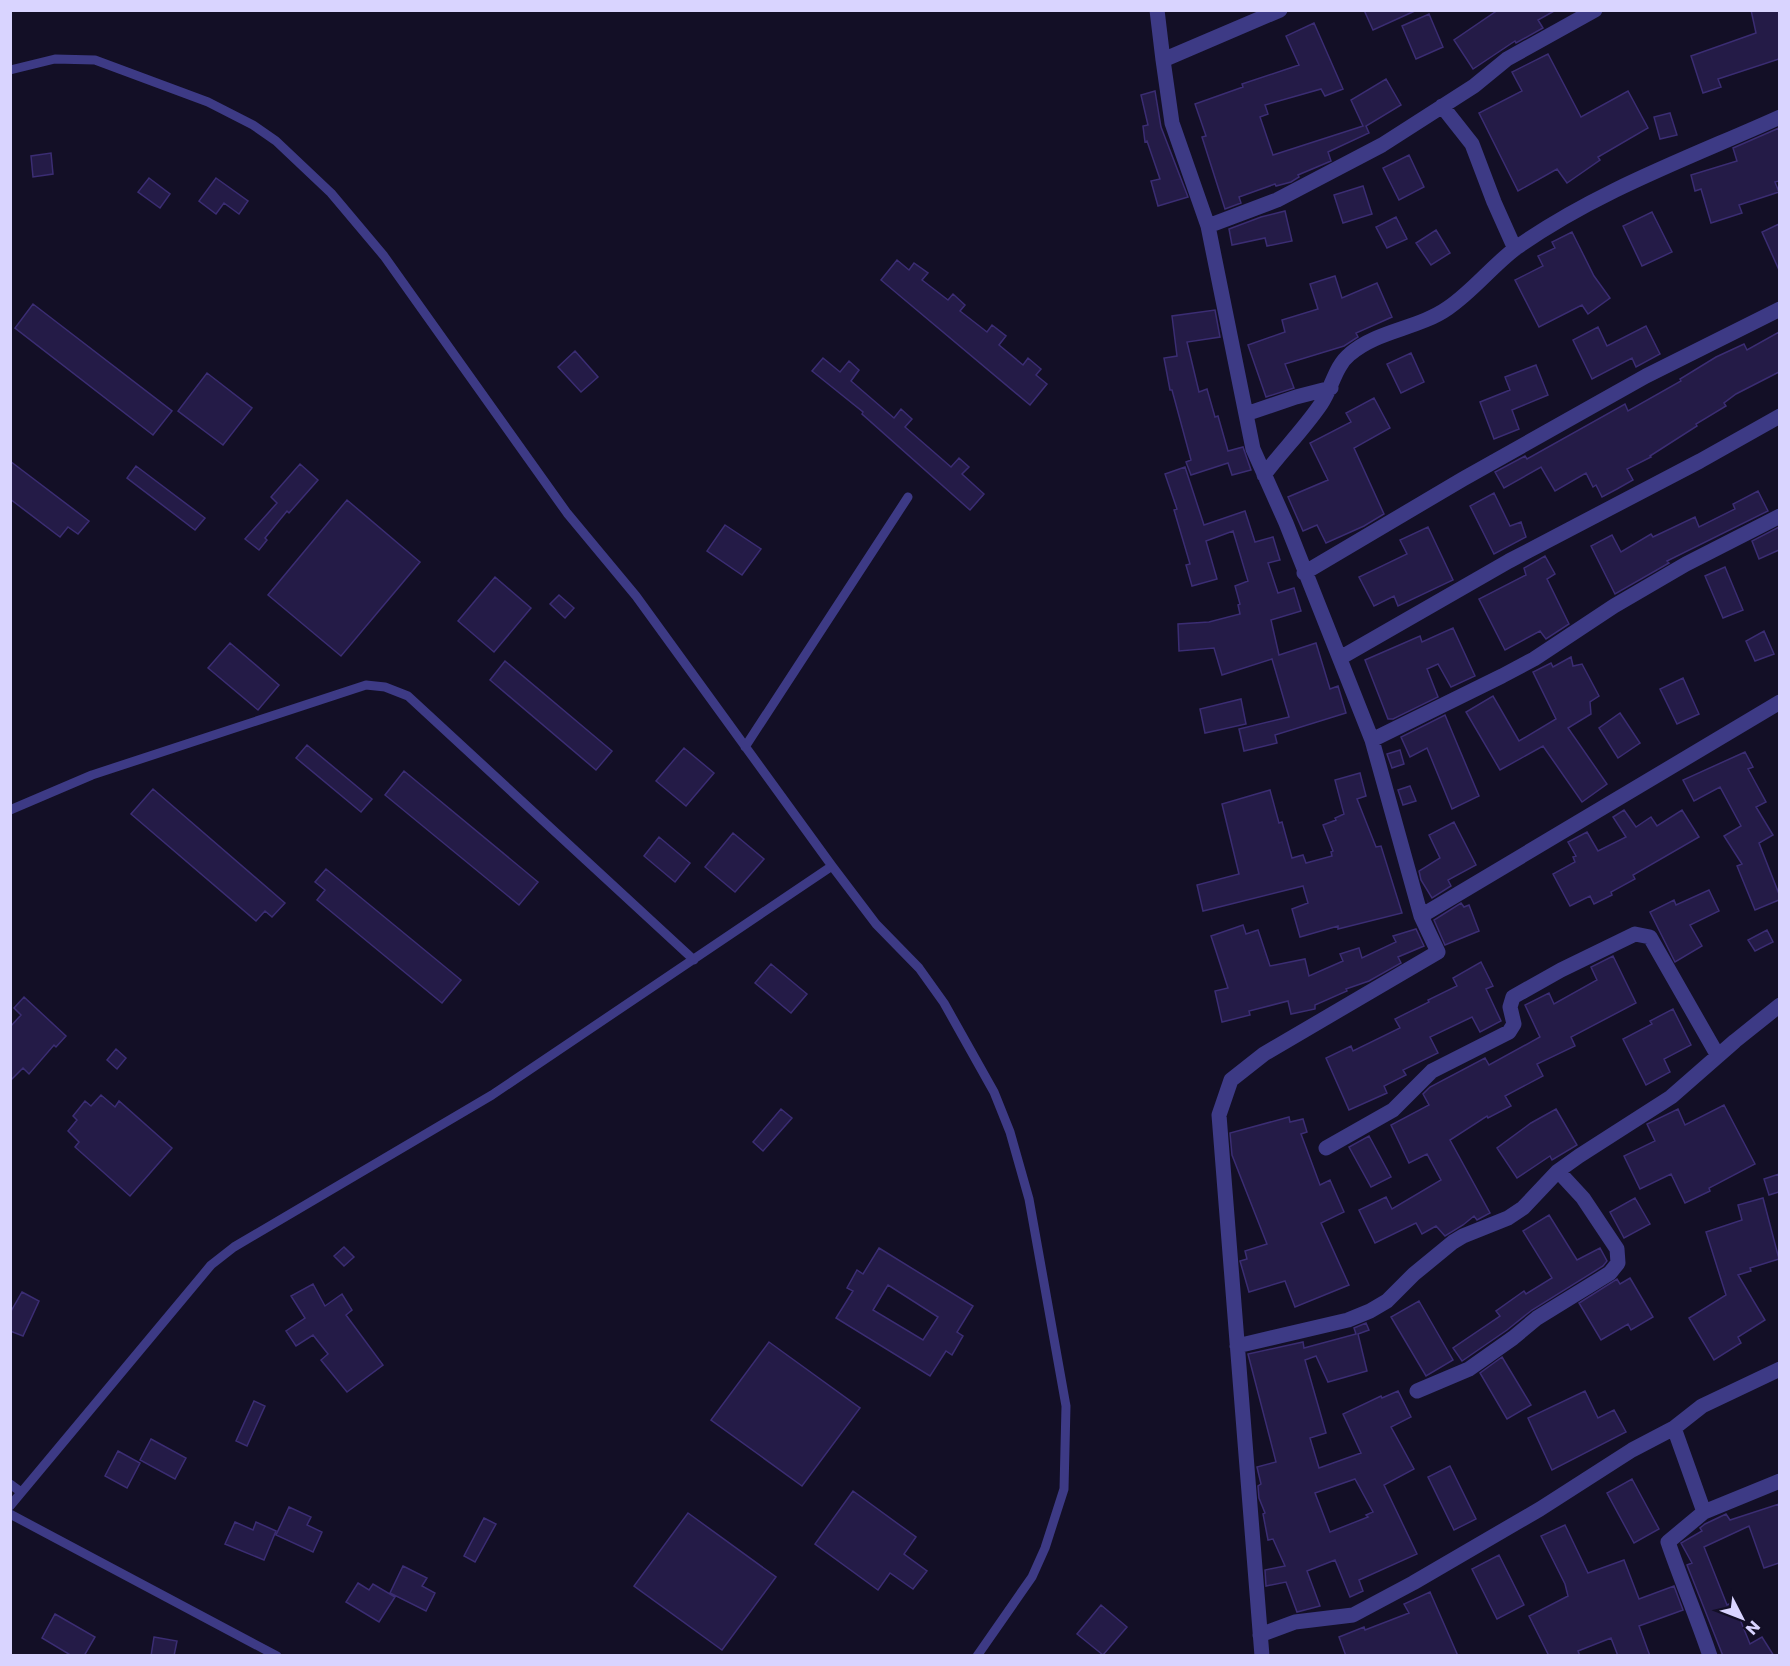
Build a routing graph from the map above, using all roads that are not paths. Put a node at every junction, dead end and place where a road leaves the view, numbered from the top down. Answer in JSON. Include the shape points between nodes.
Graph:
{"nodes":[{"id":1,"x":1157,"y":10,"type":"edge"},
{"id":2,"x":1280,"y":10,"type":"edge"},
{"id":3,"x":1595,"y":10,"type":"edge"},
{"id":4,"x":1163,"y":60,"type":"junction"},
{"id":5,"x":10,"y":69,"type":"edge"},
{"id":6,"x":1442,"y":106,"type":"junction"},
{"id":7,"x":1779,"y":117,"type":"edge"},
{"id":8,"x":1208,"y":226,"type":"junction"},
{"id":9,"x":1515,"y":249,"type":"junction"},
{"id":10,"x":1779,"y":309,"type":"edge"},
{"id":11,"x":1331,"y":388,"type":"junction"},
{"id":12,"x":1246,"y":414,"type":"junction"},
{"id":13,"x":1779,"y":416,"type":"edge"},
{"id":14,"x":1264,"y":475,"type":"junction"},
{"id":15,"x":908,"y":498,"type":"dead end"},
{"id":16,"x":1779,"y":516,"type":"edge"},
{"id":17,"x":1304,"y":573,"type":"junction"},
{"id":18,"x":1340,"y":658,"type":"junction"},
{"id":19,"x":1779,"y":702,"type":"edge"},
{"id":20,"x":1372,"y":740,"type":"junction"},
{"id":21,"x":745,"y":747,"type":"junction"},
{"id":22,"x":10,"y":810,"type":"edge"},
{"id":23,"x":832,"y":866,"type":"junction"},
{"id":24,"x":1421,"y":916,"type":"junction"},
{"id":25,"x":694,"y":960,"type":"junction"},
{"id":26,"x":1779,"y":1005,"type":"edge"},
{"id":27,"x":1719,"y":1056,"type":"junction"},
{"id":28,"x":1326,"y":1148,"type":"dead end"},
{"id":29,"x":1558,"y":1171,"type":"junction"},
{"id":30,"x":1237,"y":1346,"type":"junction"},
{"id":31,"x":1779,"y":1368,"type":"edge"},
{"id":32,"x":1417,"y":1391,"type":"dead end"},
{"id":33,"x":1674,"y":1428,"type":"junction"},
{"id":34,"x":1779,"y":1481,"type":"edge"},
{"id":35,"x":10,"y":1484,"type":"edge"},
{"id":36,"x":21,"y":1492,"type":"junction"},
{"id":37,"x":10,"y":1506,"type":"edge"},
{"id":38,"x":1704,"y":1512,"type":"junction"},
{"id":39,"x":10,"y":1514,"type":"edge"},
{"id":40,"x":1260,"y":1635,"type":"junction"},
{"id":41,"x":277,"y":1656,"type":"edge"},
{"id":42,"x":977,"y":1656,"type":"edge"},
{"id":43,"x":1262,"y":1656,"type":"edge"},
{"id":44,"x":1710,"y":1656,"type":"edge"}],
"edges":[{"from":1,"to":4,"type":"street"},
{"from":2,"to":4,"type":"street"},
{"from":3,"to":6,"type":"street","via":[[1513,55]]},
{"from":4,"to":8,"type":"street","via":[[1172,123]]},
{"from":5,"to":21,"type":"lane","via":[[55,60],[95,60],[208,102],[276,141],[331,194],[384,256],[567,513],[636,596]]},
{"from":6,"to":8,"type":"street","via":[[1382,145],[1297,191]]},
{"from":6,"to":9,"type":"street","via":[[1472,144]]},
{"from":7,"to":9,"type":"street","via":[[1619,190]]},
{"from":8,"to":12,"type":"street"},
{"from":9,"to":11,"type":"street","via":[[1447,308],[1374,338],[1350,354],[1342,362]]},
{"from":10,"to":17,"type":"street","via":[[1646,376]]},
{"from":11,"to":12,"type":"street"},
{"from":11,"to":14,"type":"street"},
{"from":12,"to":14,"type":"street","via":[[1253,449]]},
{"from":13,"to":18,"type":"street","via":[[1509,561]]},
{"from":14,"to":17,"type":"street"},
{"from":15,"to":21,"type":"lane"},
{"from":16,"to":20,"type":"street","via":[[1614,606],[1534,659]]},
{"from":17,"to":18,"type":"street"},
{"from":18,"to":20,"type":"street"},
{"from":19,"to":24,"type":"street"},
{"from":20,"to":24,"type":"street"},
{"from":21,"to":23,"type":"lane"},
{"from":22,"to":25,"type":"lane","via":[[92,775],[344,692],[366,685],[385,687],[408,696]]},
{"from":23,"to":25,"type":"lane"},
{"from":23,"to":42,"type":"lane","via":[[876,924],[920,968],[944,1003],[994,1092],[1029,1199],[1066,1406],[1064,1489],[1032,1577]]},
{"from":24,"to":30,"type":"street","via":[[1438,952],[1264,1054],[1231,1080],[1219,1115]]},
{"from":25,"to":36,"type":"lane","via":[[492,1095],[234,1246],[211,1265]]},
{"from":26,"to":27,"type":"street"},
{"from":27,"to":28,"type":"street","via":[[1650,937],[1635,934],[1513,997],[1510,1007],[1514,1024],[1509,1032],[1432,1071],[1393,1110]]},
{"from":27,"to":29,"type":"street","via":[[1671,1097]]},
{"from":29,"to":30,"type":"street","via":[[1523,1208],[1453,1242],[1387,1301],[1370,1311],[1337,1323]]},
{"from":29,"to":32,"type":"street","via":[[1583,1198],[1617,1249],[1618,1263],[1610,1273],[1537,1318],[1469,1369]]},
{"from":30,"to":40,"type":"street"},
{"from":31,"to":33,"type":"street","via":[[1702,1406]]},
{"from":33,"to":38,"type":"street"},
{"from":33,"to":40,"type":"street","via":[[1353,1615],[1295,1622]]},
{"from":34,"to":38,"type":"street"},
{"from":35,"to":36,"type":"lane"},
{"from":36,"to":37,"type":"lane"},
{"from":38,"to":44,"type":"street","via":[[1668,1542]]},
{"from":39,"to":41,"type":"lane"},
{"from":40,"to":43,"type":"street"}]}
